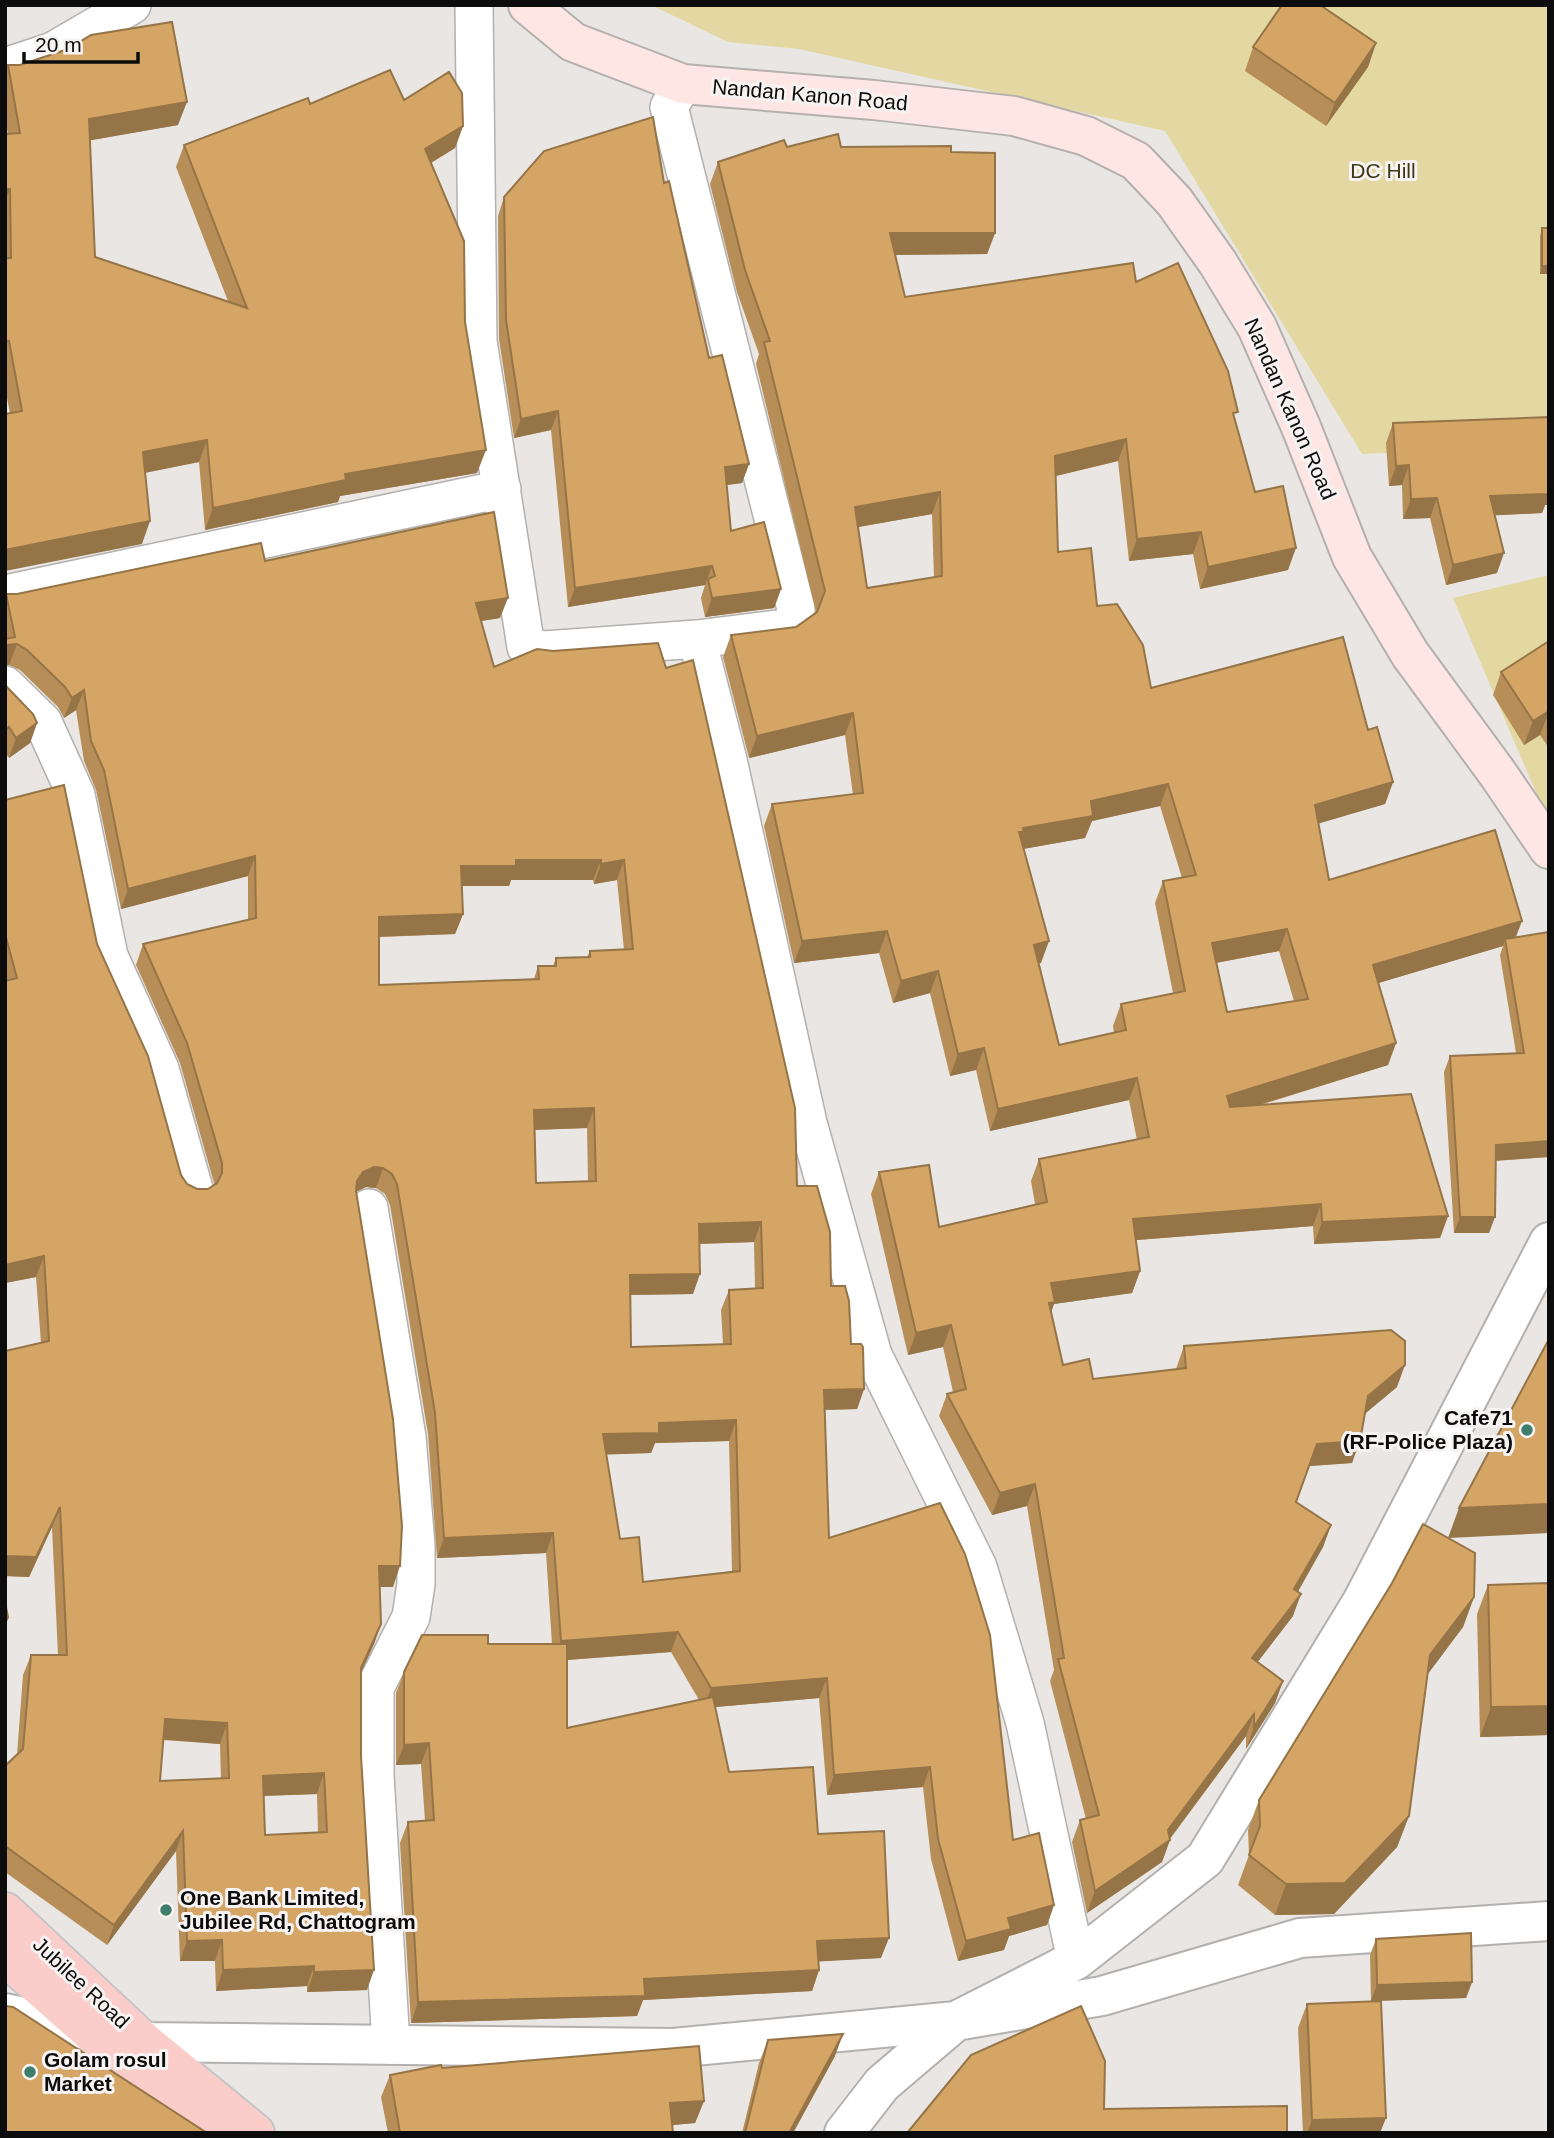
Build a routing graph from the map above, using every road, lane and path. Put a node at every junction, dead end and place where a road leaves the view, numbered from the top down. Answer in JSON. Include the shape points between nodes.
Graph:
{"nodes":[{"id":1,"x":132,"y":5,"type":"edge"},
{"id":2,"x":474,"y":5,"type":"edge"},
{"id":3,"x":528,"y":5,"type":"edge"},
{"id":4,"x":5,"y":67,"type":"edge"},
{"id":5,"x":683,"y":84,"type":"junction"},
{"id":6,"x":502,"y":489,"type":"junction"},
{"id":7,"x":5,"y":594,"type":"edge"},
{"id":8,"x":697,"y":639,"type":"junction"},
{"id":9,"x":5,"y":685,"type":"edge"},
{"id":10,"x":1549,"y":849,"type":"edge"},
{"id":11,"x":194,"y":1189,"type":"edge"},
{"id":12,"x":369,"y":1208,"type":"dead end"},
{"id":13,"x":1549,"y":1242,"type":"edge"},
{"id":14,"x":5,"y":1912,"type":"edge"},
{"id":15,"x":1549,"y":1921,"type":"edge"},
{"id":16,"x":5,"y":1956,"type":"edge"},
{"id":17,"x":1076,"y":1960,"type":"junction"},
{"id":18,"x":5,"y":2013,"type":"edge"},
{"id":19,"x":956,"y":2021,"type":"junction"},
{"id":20,"x":90,"y":2031,"type":"junction"},
{"id":21,"x":144,"y":2042,"type":"junction"},
{"id":22,"x":391,"y":2045,"type":"junction"},
{"id":23,"x":205,"y":2133,"type":"edge"},
{"id":24,"x":255,"y":2133,"type":"edge"},
{"id":25,"x":844,"y":2133,"type":"edge"}],
"edges":[{"from":1,"to":4,"type":"street","via":[[53,51]]},
{"from":2,"to":6,"type":"street","via":[[478,341]]},
{"from":3,"to":5,"type":"main road","name":"Nandan Kanon Road","via":[[573,41]]},
{"from":5,"to":8,"type":"street","via":[[669,107],[796,609],[785,628]]},
{"from":5,"to":10,"type":"main road","name":"Nandan Kanon Road","via":[[1014,116],[1086,136],[1136,161],[1174,201],[1257,327],[1352,557],[1397,633]]},
{"from":6,"to":7,"type":"street"},
{"from":6,"to":8,"type":"street","via":[[526,647],[544,650]]},
{"from":8,"to":17,"type":"street","via":[[808,1123],[873,1355],[978,1566],[1025,1723]]},
{"from":9,"to":11,"type":"street","via":[[43,722],[76,795],[109,956],[160,1069]]},
{"from":12,"to":22,"type":"street","via":[[407,1437],[415,1545],[411,1617],[375,1688],[375,1775]]},
{"from":13,"to":17,"type":"street","via":[[1362,1602],[1205,1859]]},
{"from":14,"to":21,"type":"main road","name":"Jubilee Road"},
{"from":15,"to":19,"type":"street","via":[[1300,1938],[1102,1996]]},
{"from":16,"to":20,"type":"main road"},
{"from":17,"to":19,"type":"street"},
{"from":18,"to":20,"type":"street"},
{"from":19,"to":22,"type":"street","via":[[673,2048]]},
{"from":19,"to":25,"type":"street","via":[[882,2084]]},
{"from":20,"to":21,"type":"street"},
{"from":20,"to":23,"type":"main road"},
{"from":21,"to":22,"type":"street"},
{"from":21,"to":24,"type":"main road","name":"Jubilee Road"}]}
